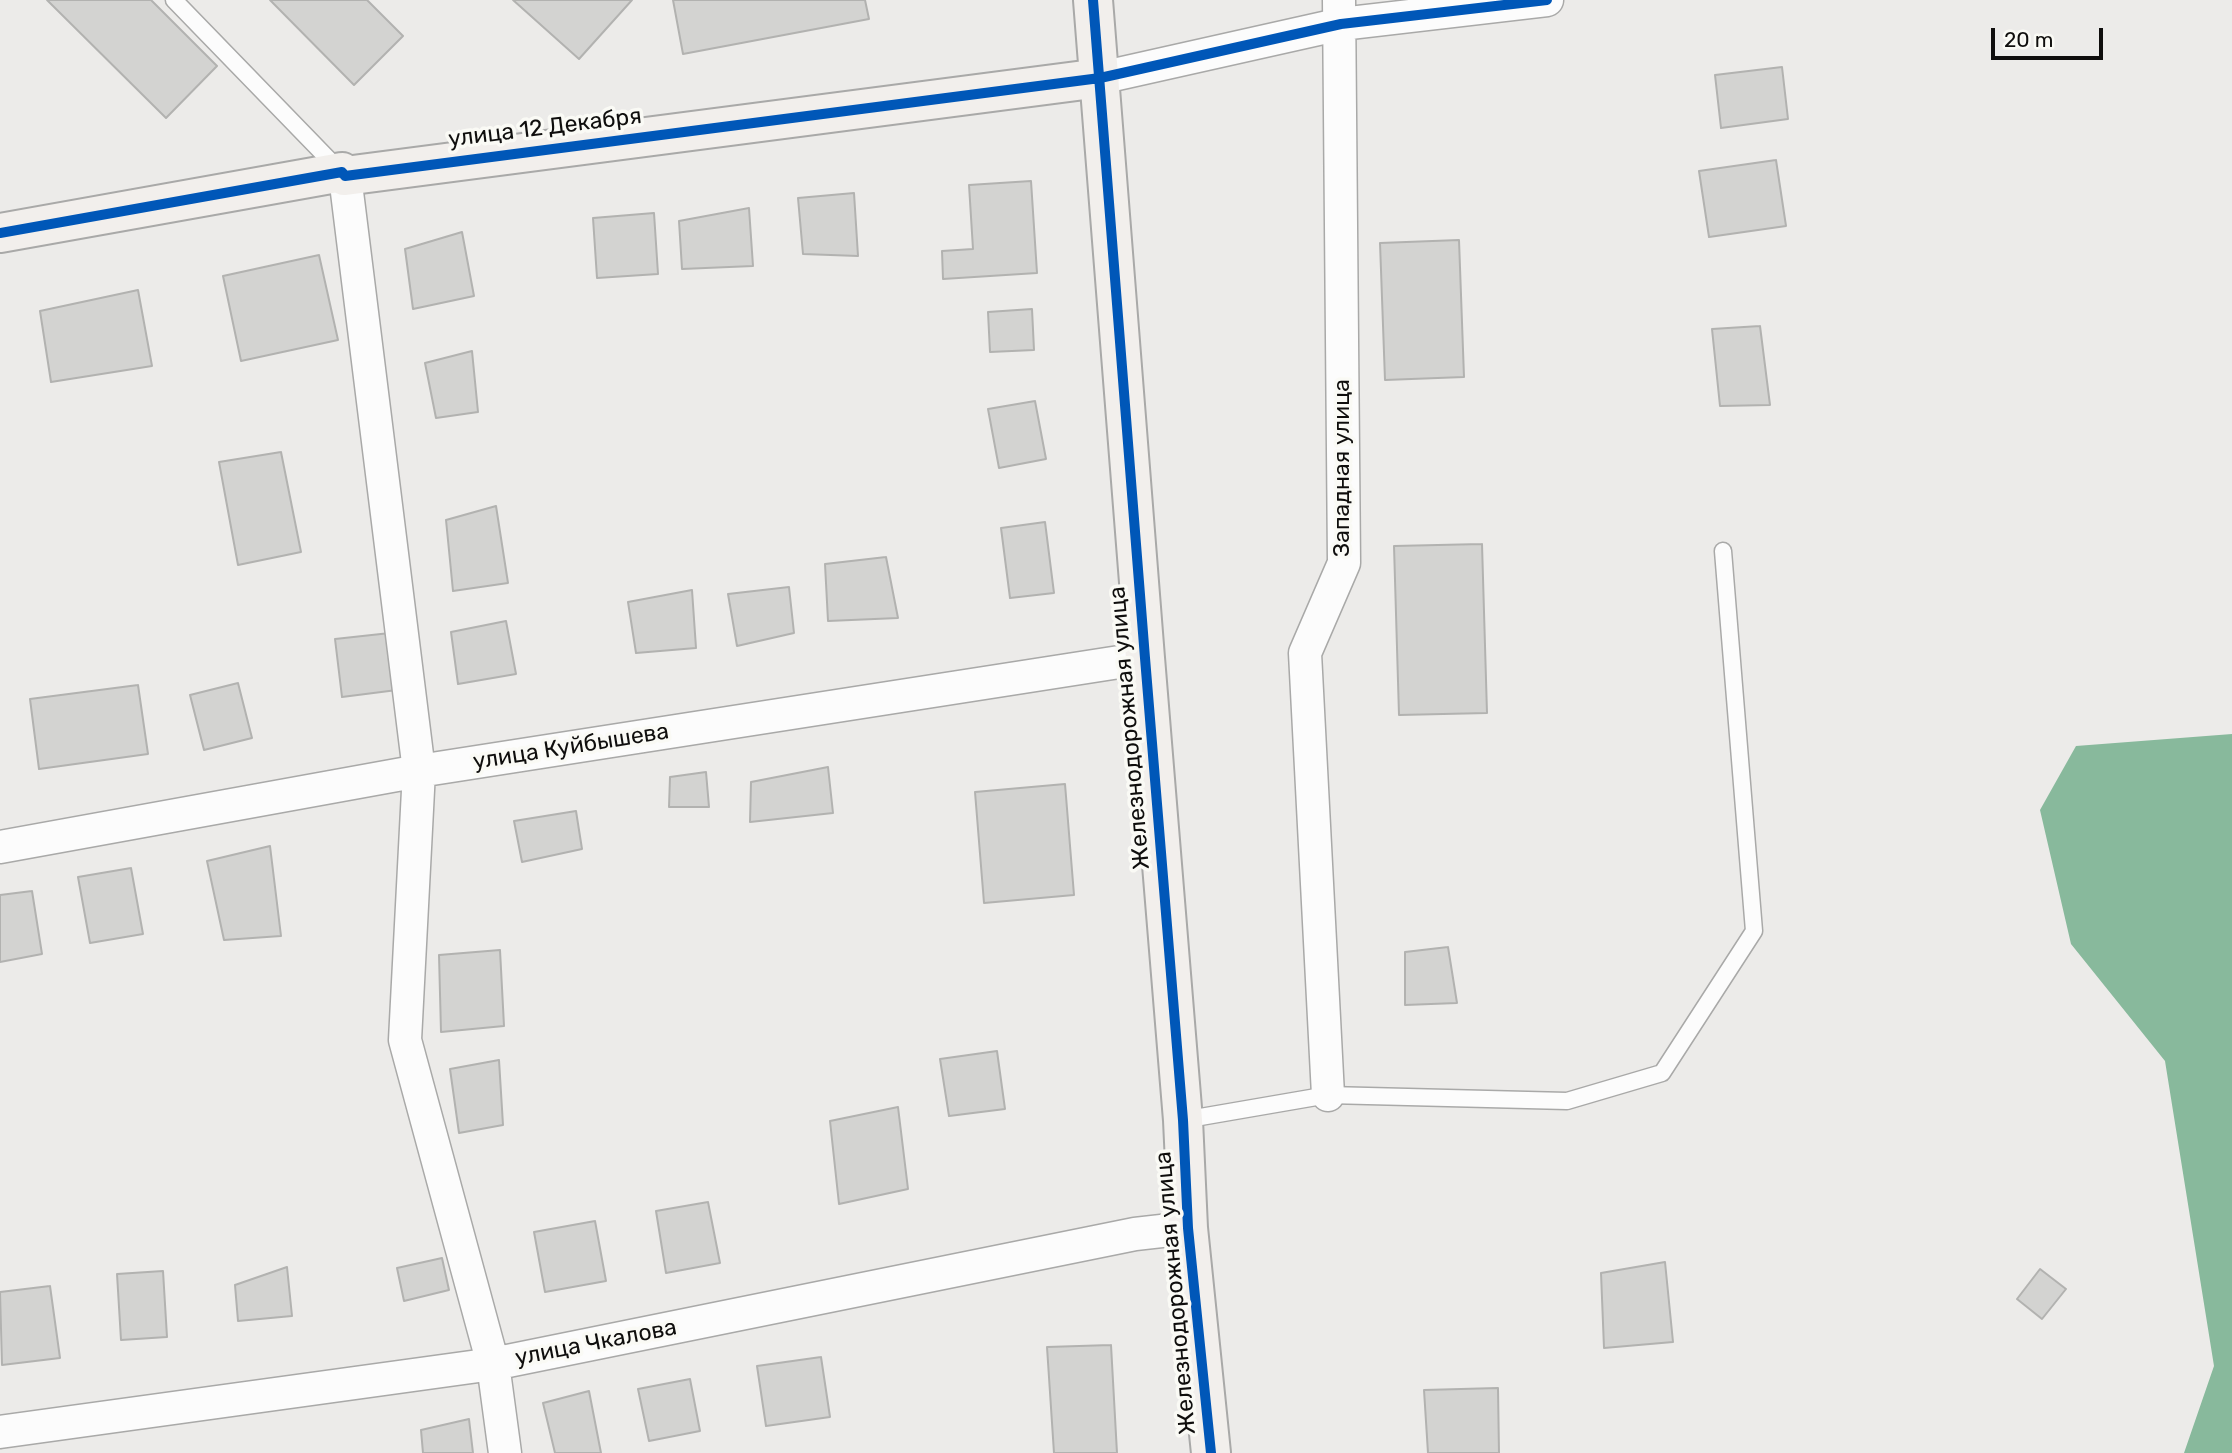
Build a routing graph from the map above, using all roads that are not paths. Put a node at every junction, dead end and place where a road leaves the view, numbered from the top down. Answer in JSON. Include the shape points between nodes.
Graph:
{"nodes":[{"id":1,"x":174,"y":0,"type":"edge"},
{"id":2,"x":1093,"y":0,"type":"edge"},
{"id":3,"x":1547,"y":0,"type":"edge"},
{"id":4,"x":1340,"y":12,"type":"edge"},
{"id":5,"x":1100,"y":78,"type":"junction"},
{"id":6,"x":344,"y":174,"type":"junction"},
{"id":7,"x":0,"y":233,"type":"edge"},
{"id":8,"x":1723,"y":551,"type":"dead end"},
{"id":9,"x":1144,"y":658,"type":"junction"},
{"id":10,"x":419,"y":771,"type":"junction"},
{"id":11,"x":0,"y":847,"type":"edge"},
{"id":12,"x":1328,"y":1095,"type":"junction"},
{"id":13,"x":1183,"y":1119,"type":"junction"},
{"id":14,"x":1188,"y":1228,"type":"junction"},
{"id":15,"x":493,"y":1363,"type":"junction"},
{"id":16,"x":0,"y":1432,"type":"edge"},
{"id":17,"x":505,"y":1453,"type":"edge"},
{"id":18,"x":1211,"y":1453,"type":"edge"}],
"edges":[{"from":1,"to":6,"type":"lane"},
{"from":2,"to":5,"type":"street","name":"Железнодорожная улица"},
{"from":3,"to":4,"type":"street"},
{"from":4,"to":5,"type":"street"},
{"from":4,"to":12,"type":"street","name":"Западная улица","via":[[1344,563],[1305,653]]},
{"from":5,"to":6,"type":"street","name":"улица 12 Декабря"},
{"from":5,"to":9,"type":"street","name":"Железнодорожная улица"},
{"from":6,"to":7,"type":"street","name":"улица 12 Декабря"},
{"from":6,"to":10,"type":"street"},
{"from":8,"to":12,"type":"lane","via":[[1754,931],[1662,1073],[1567,1101]]},
{"from":9,"to":10,"type":"street","name":"улица Куйбышева"},
{"from":9,"to":13,"type":"street","name":"Железнодорожная улица"},
{"from":10,"to":11,"type":"street","name":"улица Куйбышева"},
{"from":10,"to":15,"type":"street","via":[[405,1040]]},
{"from":12,"to":13,"type":"lane"},
{"from":13,"to":14,"type":"street","name":"Железнодорожная улица"},
{"from":14,"to":15,"type":"street","name":"улица Чкалова","via":[[1122,1236]]},
{"from":14,"to":18,"type":"street","name":"Железнодорожная улица"},
{"from":15,"to":16,"type":"street","name":"улица Чкалова"},
{"from":15,"to":17,"type":"street"}]}
